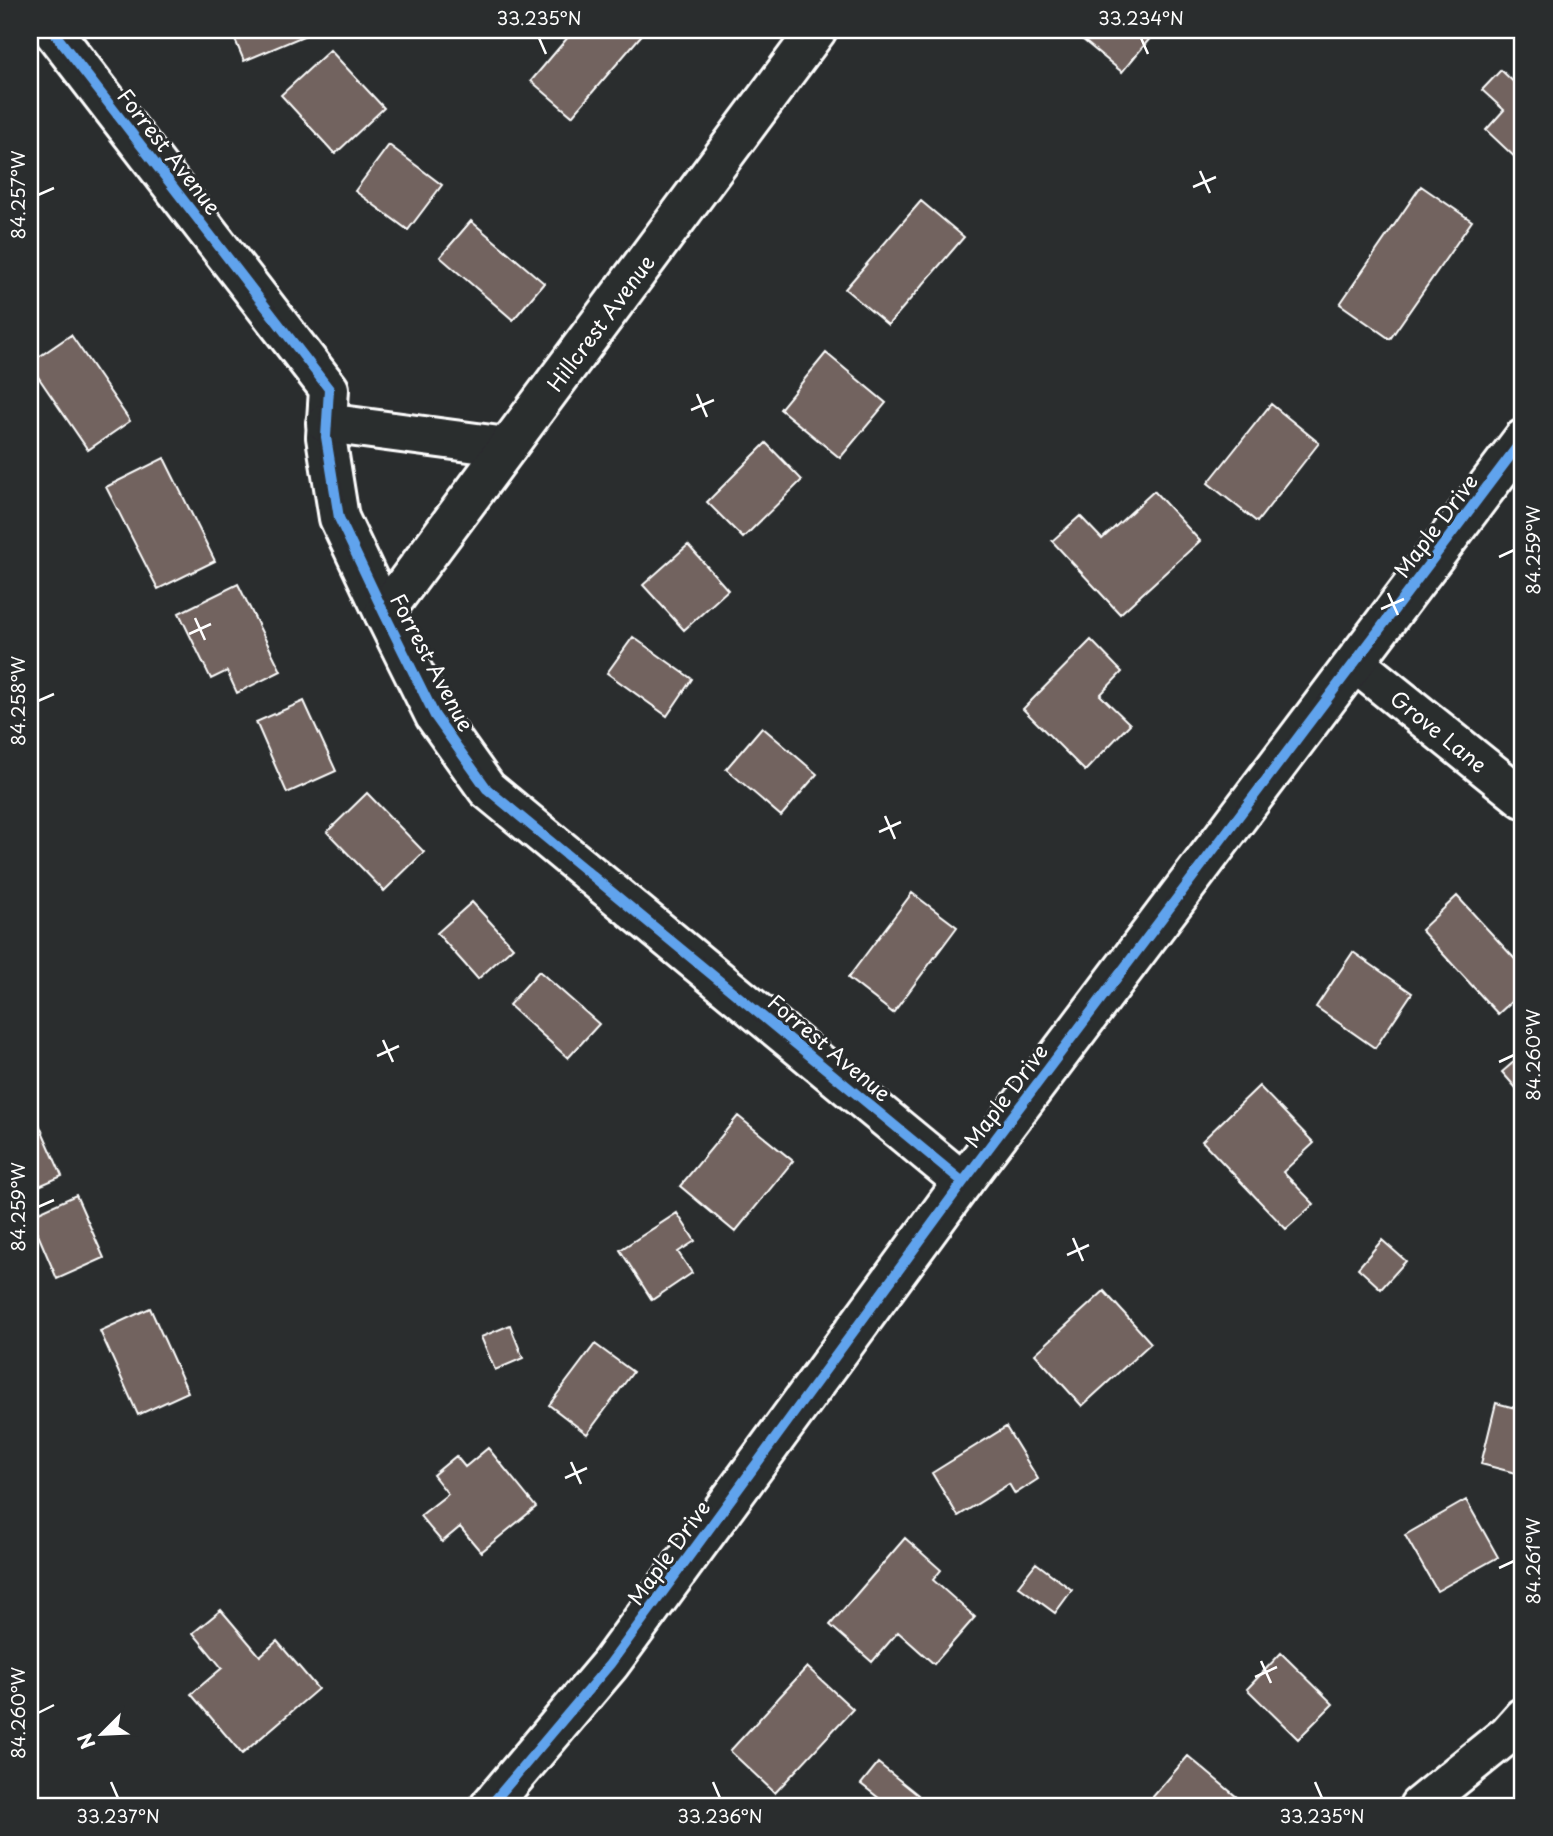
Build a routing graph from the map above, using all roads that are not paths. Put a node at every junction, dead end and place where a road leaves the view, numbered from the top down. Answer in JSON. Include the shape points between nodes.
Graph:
{"nodes":[{"id":1,"x":52,"y":30,"type":"edge"},
{"id":2,"x":817,"y":30,"type":"edge"},
{"id":3,"x":326,"y":424,"type":"junction"},
{"id":4,"x":1523,"y":439,"type":"edge"},
{"id":5,"x":507,"y":447,"type":"junction"},
{"id":6,"x":384,"y":613,"type":"junction"},
{"id":7,"x":1355,"y":663,"type":"junction"},
{"id":8,"x":1523,"y":798,"type":"edge"},
{"id":9,"x":963,"y":1182,"type":"junction"},
{"id":10,"x":1523,"y":1717,"type":"edge"},
{"id":11,"x":490,"y":1806,"type":"edge"},
{"id":12,"x":1419,"y":1806,"type":"edge"}],
"edges":[{"from":1,"to":3,"type":"street","name":"Forrest Avenue","via":[[329,389]]},
{"from":2,"to":5,"type":"street","name":"Hillcrest Avenue"},
{"from":3,"to":5,"type":"street"},
{"from":3,"to":6,"type":"street","name":"Forrest Avenue","via":[[339,518]]},
{"from":4,"to":7,"type":"street","name":"Maple Drive"},
{"from":5,"to":6,"type":"street","name":"Hillcrest Avenue"},
{"from":6,"to":9,"type":"street","name":"Forrest Avenue","via":[[436,716],[487,789]]},
{"from":7,"to":8,"type":"street","name":"Grove Lane"},
{"from":7,"to":9,"type":"street","name":"Maple Drive"},
{"from":9,"to":11,"type":"street","name":"Maple Drive","via":[[610,1664]]},
{"from":10,"to":12,"type":"street"}]}
